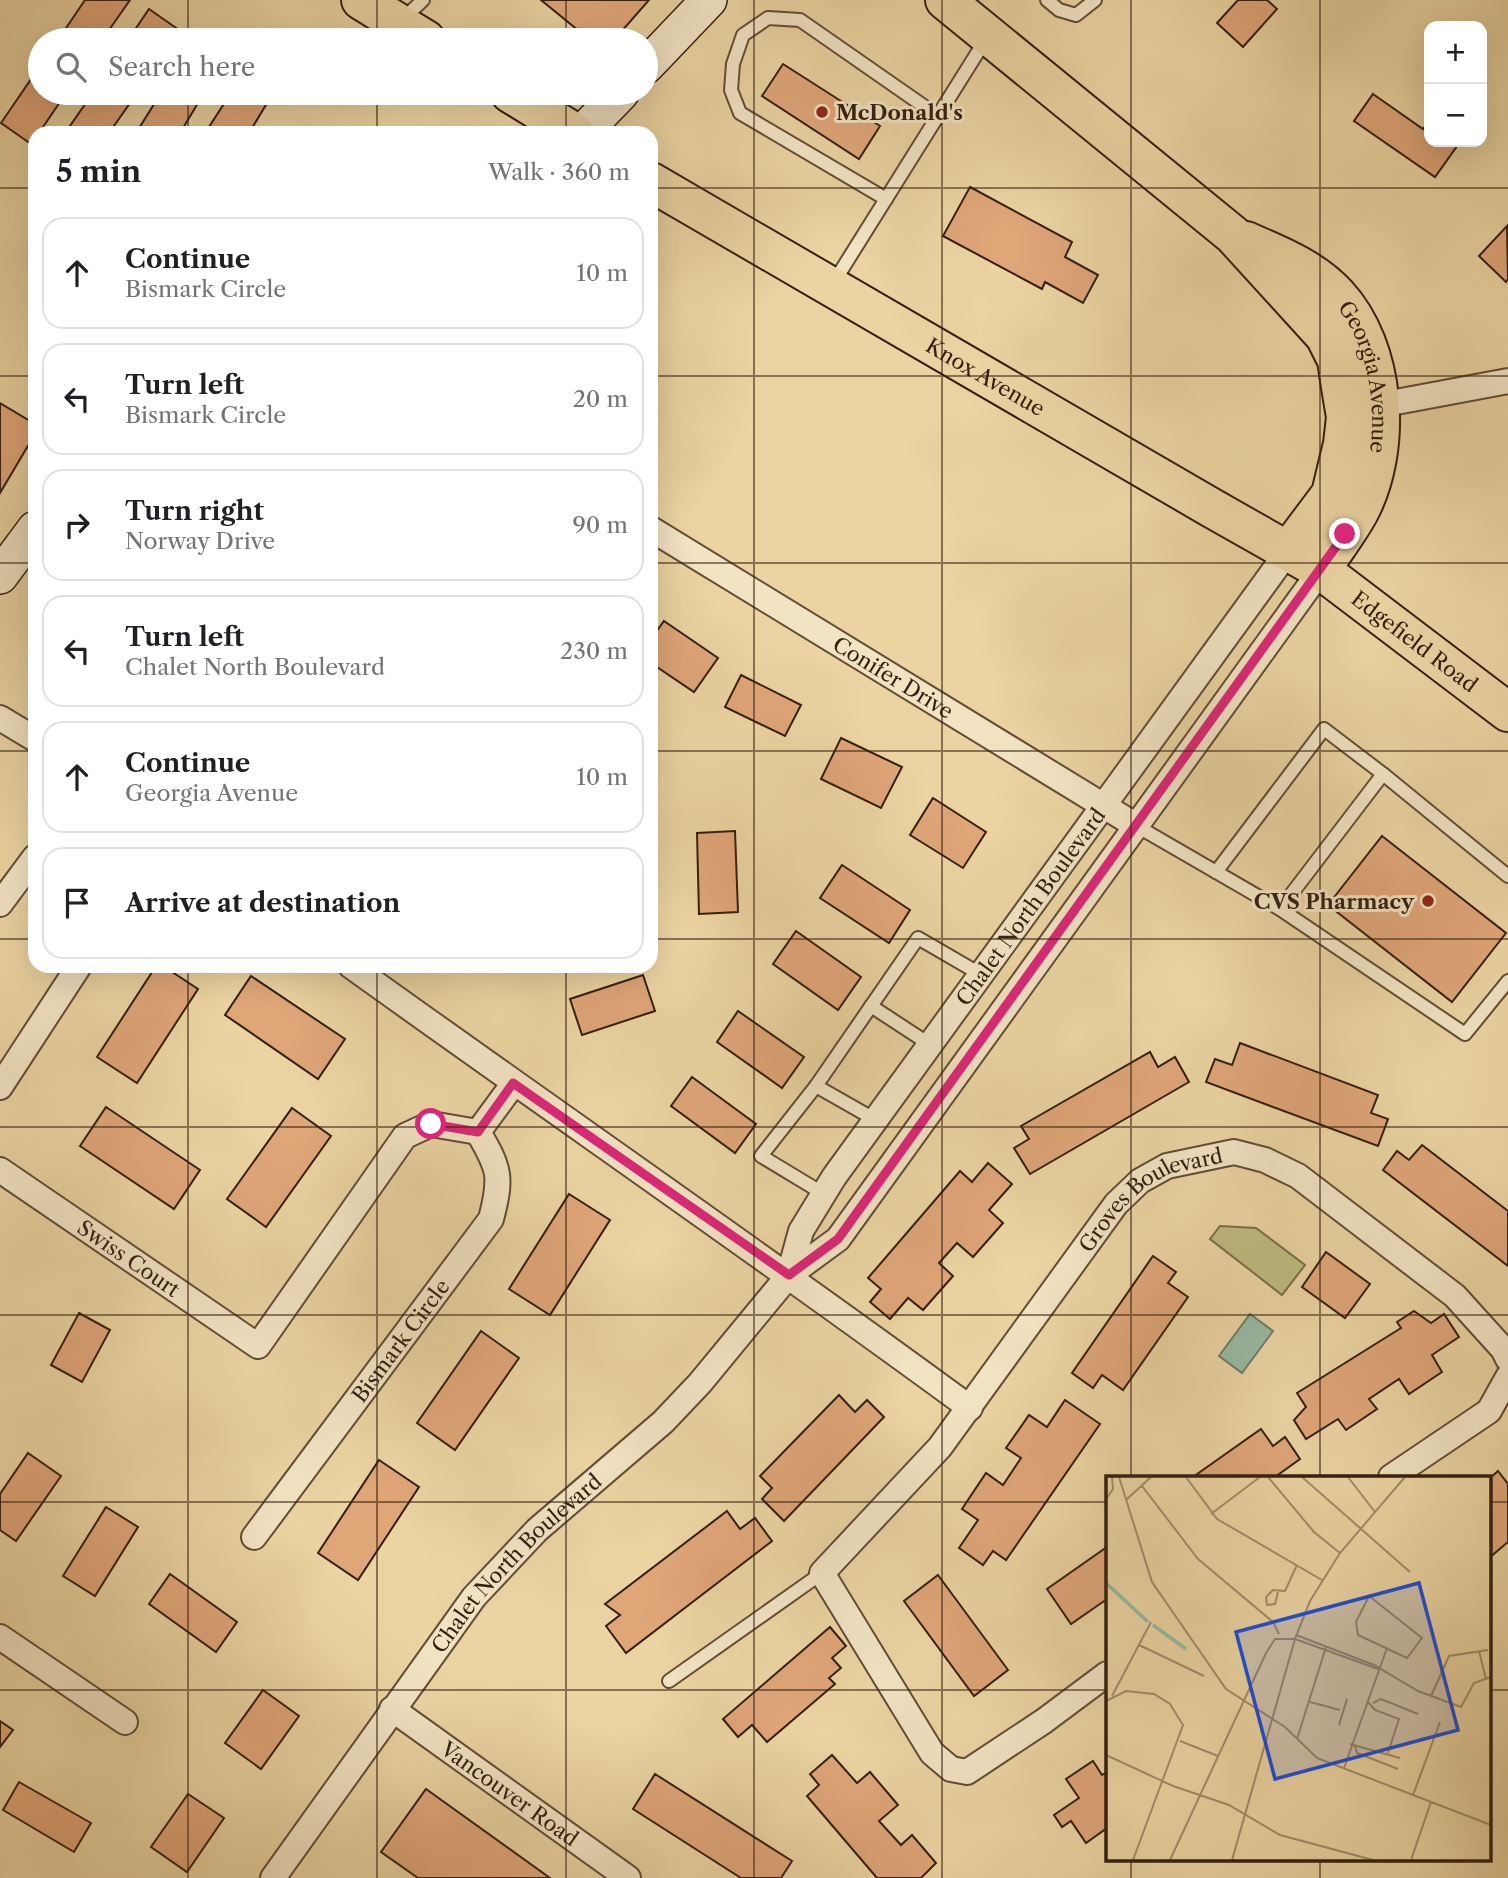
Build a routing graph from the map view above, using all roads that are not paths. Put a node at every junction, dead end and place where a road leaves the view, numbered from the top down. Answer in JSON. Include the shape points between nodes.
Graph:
{"nodes":[{"id":1,"x":361,"y":0,"type":"edge"},
{"id":2,"x":945,"y":0,"type":"edge"},
{"id":3,"x":1046,"y":0,"type":"edge"},
{"id":4,"x":1095,"y":0,"type":"edge"},
{"id":5,"x":705,"y":2,"type":"edge"},
{"id":6,"x":416,"y":21,"type":"edge"},
{"id":7,"x":988,"y":36,"type":"junction"},
{"id":8,"x":658,"y":53,"type":"edge"},
{"id":9,"x":530,"y":105,"type":"edge"},
{"id":10,"x":609,"y":105,"type":"edge"},
{"id":11,"x":938,"y":116,"type":"junction"},
{"id":12,"x":564,"y":126,"type":"edge"},
{"id":13,"x":589,"y":126,"type":"edge"},
{"id":14,"x":658,"y":186,"type":"edge"},
{"id":15,"x":886,"y":199,"type":"junction"},
{"id":16,"x":1233,"y":235,"type":"junction"},
{"id":17,"x":831,"y":288,"type":"junction"},
{"id":18,"x":1508,"y":381,"type":"edge"},
{"id":19,"x":1380,"y":405,"type":"junction"},
{"id":20,"x":658,"y":533,"type":"edge"},
{"id":21,"x":28,"y":538,"type":"edge"},
{"id":22,"x":1289,"y":550,"type":"junction"},
{"id":23,"x":1321,"y":570,"type":"junction"},
{"id":24,"x":0,"y":576,"type":"edge"},
{"id":25,"x":1508,"y":712,"type":"edge"},
{"id":26,"x":1,"y":713,"type":"edge"},
{"id":27,"x":28,"y":734,"type":"edge"},
{"id":28,"x":1383,"y":774,"type":"junction"},
{"id":29,"x":1102,"y":807,"type":"junction"},
{"id":30,"x":1135,"y":825,"type":"junction"},
{"id":31,"x":28,"y":866,"type":"edge"},
{"id":32,"x":1216,"y":872,"type":"junction"},
{"id":33,"x":1508,"y":876,"type":"edge"},
{"id":34,"x":0,"y":904,"type":"edge"},
{"id":35,"x":1280,"y":909,"type":"junction"},
{"id":36,"x":74,"y":973,"type":"edge"},
{"id":37,"x":361,"y":973,"type":"edge"},
{"id":38,"x":980,"y":974,"type":"junction"},
{"id":39,"x":1508,"y":981,"type":"edge"},
{"id":40,"x":871,"y":1006,"type":"junction"},
{"id":41,"x":929,"y":1044,"type":"junction"},
{"id":42,"x":513,"y":1083,"type":"junction"},
{"id":43,"x":816,"y":1086,"type":"junction"},
{"id":44,"x":0,"y":1087,"type":"edge"},
{"id":45,"x":874,"y":1119,"type":"junction"},
{"id":46,"x":478,"y":1132,"type":"junction"},
{"id":47,"x":0,"y":1170,"type":"edge"},
{"id":48,"x":824,"y":1194,"type":"junction"},
{"id":49,"x":789,"y":1275,"type":"junction"},
{"id":50,"x":1508,"y":1359,"type":"edge"},
{"id":51,"x":1508,"y":1377,"type":"edge"},
{"id":52,"x":970,"y":1408,"type":"junction"},
{"id":53,"x":1392,"y":1476,"type":"edge"},
{"id":54,"x":254,"y":1537,"type":"dead end"},
{"id":55,"x":822,"y":1573,"type":"junction"},
{"id":56,"x":0,"y":1637,"type":"edge"},
{"id":57,"x":1106,"y":1675,"type":"edge"},
{"id":58,"x":670,"y":1681,"type":"dead end"},
{"id":59,"x":392,"y":1709,"type":"junction"},
{"id":60,"x":125,"y":1722,"type":"dead end"},
{"id":61,"x":273,"y":1878,"type":"edge"},
{"id":62,"x":628,"y":1878,"type":"edge"}],
"edges":[{"from":1,"to":6,"type":"main road"},
{"from":2,"to":7,"type":"main road","name":"Georgia Avenue"},
{"from":3,"to":4,"type":"lane","via":[[1076,15]]},
{"from":5,"to":8,"type":"street"},
{"from":7,"to":11,"type":"lane"},
{"from":7,"to":16,"type":"main road","name":"Georgia Avenue"},
{"from":9,"to":12,"type":"main road"},
{"from":10,"to":13,"type":"street"},
{"from":11,"to":15,"type":"lane"},
{"from":11,"to":15,"type":"lane","via":[[800,20],[768,18],[743,35],[733,64],[731,90],[740,113]]},
{"from":14,"to":17,"type":"main road","name":"Knox Avenue"},
{"from":15,"to":17,"type":"lane"},
{"from":16,"to":19,"type":"main road","name":"Georgia Avenue","via":[[1299,264],[1335,293],[1365,338]]},
{"from":16,"to":22,"type":"main road","name":"Georgia Avenue","via":[[1325,336],[1337,360],[1346,416],[1338,472],[1331,494]]},
{"from":17,"to":22,"type":"main road","name":"Knox Avenue"},
{"from":18,"to":19,"type":"street"},
{"from":19,"to":23,"type":"main road","name":"Georgia Avenue","via":[[1380,429],[1360,511]]},
{"from":20,"to":29,"type":"street","name":"Conifer Drive"},
{"from":21,"to":24,"type":"street"},
{"from":22,"to":23,"type":"main road","name":"Knox Avenue"},
{"from":22,"to":29,"type":"street","name":"Chalet North Boulevard"},
{"from":23,"to":25,"type":"main road","name":"Edgefield Road"},
{"from":23,"to":30,"type":"street","name":"Chalet North Boulevard"},
{"from":26,"to":27,"type":"street"},
{"from":28,"to":32,"type":"lane","via":[[1324,729]]},
{"from":28,"to":33,"type":"lane"},
{"from":28,"to":35,"type":"lane"},
{"from":29,"to":30,"type":"street","name":"Conifer Drive"},
{"from":29,"to":38,"type":"street","name":"Chalet North Boulevard"},
{"from":30,"to":32,"type":"lane"},
{"from":30,"to":49,"type":"street","name":"Chalet North Boulevard","via":[[838,1239]]},
{"from":31,"to":34,"type":"street"},
{"from":32,"to":35,"type":"lane"},
{"from":35,"to":39,"type":"lane","via":[[1465,1034]]},
{"from":36,"to":44,"type":"street"},
{"from":37,"to":42,"type":"street"},
{"from":38,"to":40,"type":"lane","via":[[918,938]]},
{"from":38,"to":41,"type":"street","name":"Chalet North Boulevard"},
{"from":40,"to":41,"type":"lane"},
{"from":40,"to":43,"type":"lane"},
{"from":41,"to":45,"type":"street","name":"Chalet North Boulevard"},
{"from":42,"to":46,"type":"street"},
{"from":42,"to":49,"type":"street"},
{"from":43,"to":45,"type":"lane"},
{"from":43,"to":48,"type":"lane","via":[[761,1156]]},
{"from":45,"to":48,"type":"street","name":"Chalet North Boulevard"},
{"from":46,"to":47,"type":"street","name":"Swiss Court","via":[[431,1124],[405,1136],[258,1346]]},
{"from":46,"to":54,"type":"street","name":"Bismark Circle","via":[[496,1162],[498,1190],[491,1219]]},
{"from":48,"to":49,"type":"street","name":"Chalet North Boulevard","via":[[802,1231]]},
{"from":49,"to":52,"type":"street"},
{"from":49,"to":59,"type":"street","name":"Chalet North Boulevard","via":[[663,1422],[537,1530],[474,1597]]},
{"from":50,"to":52,"type":"street","name":"Groves Boulevard","via":[[1455,1296],[1342,1209],[1298,1176],[1234,1152],[1167,1166],[1140,1181],[1116,1204]]},
{"from":51,"to":53,"type":"street","via":[[1489,1411]]},
{"from":52,"to":55,"type":"street","name":"Groves Boulevard","via":[[940,1447]]},
{"from":55,"to":57,"type":"street","via":[[932,1753],[951,1769],[967,1772]]},
{"from":55,"to":58,"type":"lane"},
{"from":56,"to":60,"type":"street"},
{"from":59,"to":61,"type":"street","name":"Chalet North Boulevard"},
{"from":59,"to":62,"type":"street","name":"Vancouver Road"}]}
